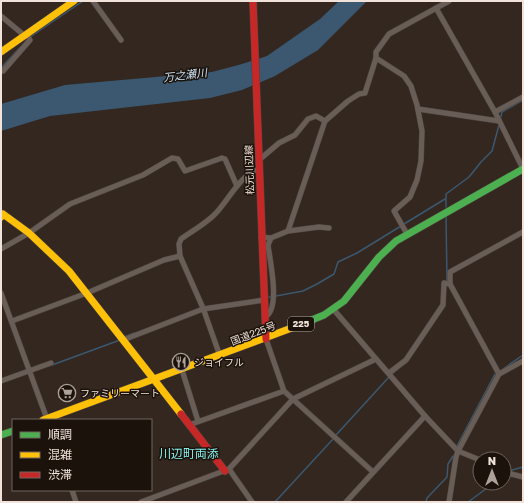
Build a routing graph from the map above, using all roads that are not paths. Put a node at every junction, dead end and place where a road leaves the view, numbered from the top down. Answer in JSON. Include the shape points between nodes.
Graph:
{"nodes":[{"id":1,"x":74,"y":1,"type":"edge"},
{"id":2,"x":93,"y":1,"type":"edge"},
{"id":3,"x":253,"y":1,"type":"edge"},
{"id":4,"x":449,"y":1,"type":"edge"},
{"id":5,"x":436,"y":8,"type":"junction"},
{"id":6,"x":1,"y":16,"type":"edge"},
{"id":7,"x":27,"y":37,"type":"junction"},
{"id":8,"x":121,"y":40,"type":"dead end"},
{"id":9,"x":1,"y":52,"type":"edge"},
{"id":10,"x":376,"y":58,"type":"junction"},
{"id":11,"x":1,"y":70,"type":"edge"},
{"id":12,"x":523,"y":97,"type":"edge"},
{"id":13,"x":418,"y":109,"type":"junction"},
{"id":14,"x":495,"y":112,"type":"junction"},
{"id":15,"x":325,"y":120,"type":"junction"},
{"id":16,"x":500,"y":123,"type":"junction"},
{"id":17,"x":259,"y":160,"type":"junction"},
{"id":18,"x":523,"y":169,"type":"edge"},
{"id":19,"x":259,"y":170,"type":"junction"},
{"id":20,"x":237,"y":186,"type":"junction"},
{"id":21,"x":1,"y":217,"type":"edge"},
{"id":22,"x":329,"y":228,"type":"dead end"},
{"id":23,"x":288,"y":231,"type":"junction"},
{"id":24,"x":523,"y":232,"type":"edge"},
{"id":25,"x":28,"y":233,"type":"junction"},
{"id":26,"x":407,"y":234,"type":"junction"},
{"id":27,"x":262,"y":237,"type":"junction"},
{"id":28,"x":271,"y":238,"type":"junction"},
{"id":29,"x":1,"y":248,"type":"edge"},
{"id":30,"x":180,"y":256,"type":"junction"},
{"id":31,"x":448,"y":283,"type":"junction"},
{"id":32,"x":1,"y":293,"type":"edge"},
{"id":33,"x":87,"y":293,"type":"junction"},
{"id":34,"x":264,"y":300,"type":"junction"},
{"id":35,"x":203,"y":308,"type":"junction"},
{"id":36,"x":334,"y":310,"type":"junction"},
{"id":37,"x":265,"y":318,"type":"junction"},
{"id":38,"x":12,"y":322,"type":"junction"},
{"id":39,"x":266,"y":339,"type":"junction"},
{"id":40,"x":122,"y":340,"type":"junction"},
{"id":41,"x":220,"y":356,"type":"junction"},
{"id":42,"x":376,"y":359,"type":"junction"},
{"id":43,"x":523,"y":361,"type":"edge"},
{"id":44,"x":50,"y":363,"type":"dead end"},
{"id":45,"x":182,"y":370,"type":"junction"},
{"id":46,"x":30,"y":373,"type":"junction"},
{"id":47,"x":390,"y":374,"type":"junction"},
{"id":48,"x":499,"y":374,"type":"junction"},
{"id":49,"x":153,"y":380,"type":"junction"},
{"id":50,"x":1,"y":381,"type":"edge"},
{"id":51,"x":284,"y":391,"type":"junction"},
{"id":52,"x":293,"y":399,"type":"junction"},
{"id":53,"x":426,"y":416,"type":"junction"},
{"id":54,"x":46,"y":419,"type":"edge"},
{"id":55,"x":49,"y":419,"type":"edge"},
{"id":56,"x":198,"y":421,"type":"junction"},
{"id":57,"x":189,"y":425,"type":"junction"},
{"id":58,"x":12,"y":431,"type":"edge"},
{"id":59,"x":1,"y":435,"type":"edge"},
{"id":60,"x":458,"y":451,"type":"junction"},
{"id":61,"x":472,"y":457,"type":"edge"},
{"id":62,"x":227,"y":470,"type":"junction"},
{"id":63,"x":373,"y":472,"type":"junction"},
{"id":64,"x":512,"y":474,"type":"edge"},
{"id":65,"x":523,"y":477,"type":"edge"},
{"id":66,"x":72,"y":491,"type":"edge"},
{"id":67,"x":76,"y":502,"type":"edge"},
{"id":68,"x":141,"y":502,"type":"edge"},
{"id":69,"x":252,"y":502,"type":"edge"},
{"id":70,"x":346,"y":502,"type":"edge"},
{"id":71,"x":449,"y":502,"type":"edge"}],
"edges":[{"from":1,"to":7,"type":"main road"},
{"from":2,"to":8,"type":"street"},
{"from":3,"to":17,"type":"main road","name":"松元川辺線"},
{"from":4,"to":5,"type":"street"},
{"from":5,"to":10,"type":"street","via":[[389,34],[376,52]]},
{"from":5,"to":14,"type":"street"},
{"from":6,"to":7,"type":"street"},
{"from":7,"to":9,"type":"main road"},
{"from":7,"to":11,"type":"street","via":[[3,71]]},
{"from":10,"to":13,"type":"street","via":[[404,76],[414,92]]},
{"from":10,"to":15,"type":"street","via":[[366,93],[348,101]]},
{"from":12,"to":14,"type":"street"},
{"from":13,"to":16,"type":"street"},
{"from":13,"to":26,"type":"street","via":[[423,137],[417,180],[410,197],[394,211]]},
{"from":14,"to":16,"type":"street"},
{"from":15,"to":17,"type":"street","via":[[316,116],[311,117],[295,135],[279,143]]},
{"from":15,"to":23,"type":"street"},
{"from":16,"to":18,"type":"street"},
{"from":17,"to":19,"type":"main road","name":"松元川辺線"},
{"from":18,"to":26,"type":"main road","name":"国道225号","number":"225"},
{"from":19,"to":20,"type":"street","via":[[252,172]]},
{"from":19,"to":27,"type":"main road","name":"松元川辺線"},
{"from":20,"to":25,"type":"street","via":[[225,159],[185,171],[178,160],[172,158],[143,175],[70,204]]},
{"from":20,"to":30,"type":"street","via":[[216,214],[181,239]]},
{"from":21,"to":25,"type":"main road","via":[[3,214]]},
{"from":22,"to":23,"type":"street"},
{"from":23,"to":28,"type":"street"},
{"from":24,"to":31,"type":"street","via":[[450,272]]},
{"from":25,"to":29,"type":"street"},
{"from":25,"to":33,"type":"main road","via":[[69,271]]},
{"from":26,"to":36,"type":"main road","name":"国道225号","number":"225","via":[[388,248]]},
{"from":27,"to":28,"type":"street"},
{"from":27,"to":34,"type":"main road","name":"松元川辺線"},
{"from":28,"to":37,"type":"street","via":[[268,245],[274,294],[270,311]]},
{"from":30,"to":33,"type":"street","via":[[164,260]]},
{"from":30,"to":35,"type":"street"},
{"from":31,"to":47,"type":"street","via":[[443,305],[406,360]]},
{"from":31,"to":48,"type":"street"},
{"from":32,"to":38,"type":"street"},
{"from":33,"to":38,"type":"street"},
{"from":33,"to":40,"type":"main road"},
{"from":34,"to":35,"type":"street"},
{"from":34,"to":37,"type":"main road","name":"松元川辺線"},
{"from":35,"to":40,"type":"street"},
{"from":35,"to":41,"type":"street"},
{"from":36,"to":39,"type":"main road","name":"国道225号","number":"225"},
{"from":36,"to":42,"type":"street"},
{"from":37,"to":39,"type":"main road","name":"松元川辺線"},
{"from":38,"to":46,"type":"street"},
{"from":39,"to":41,"type":"main road","name":"国道225号","number":"225"},
{"from":39,"to":51,"type":"street"},
{"from":40,"to":49,"type":"main road"},
{"from":41,"to":45,"type":"main road","name":"国道225号","number":"225"},
{"from":42,"to":47,"type":"street"},
{"from":42,"to":52,"type":"street"},
{"from":43,"to":48,"type":"street"},
{"from":44,"to":46,"type":"street"},
{"from":45,"to":49,"type":"main road","name":"国道225号","number":"225"},
{"from":45,"to":56,"type":"street"},
{"from":46,"to":50,"type":"street"},
{"from":46,"to":54,"type":"street"},
{"from":47,"to":53,"type":"street"},
{"from":48,"to":60,"type":"street"},
{"from":49,"to":55,"type":"main road","name":"国道225号","number":"225"},
{"from":49,"to":57,"type":"main road"},
{"from":51,"to":52,"type":"street"},
{"from":51,"to":56,"type":"street"},
{"from":52,"to":62,"type":"street"},
{"from":52,"to":63,"type":"street"},
{"from":53,"to":60,"type":"street"},
{"from":53,"to":63,"type":"street"},
{"from":56,"to":57,"type":"street"},
{"from":57,"to":62,"type":"main road"},
{"from":58,"to":59,"type":"main road"},
{"from":60,"to":61,"type":"street"},
{"from":60,"to":71,"type":"street"},
{"from":62,"to":68,"type":"street"},
{"from":62,"to":69,"type":"street"},
{"from":63,"to":70,"type":"street"},
{"from":64,"to":65,"type":"street"},
{"from":66,"to":67,"type":"street"}]}
